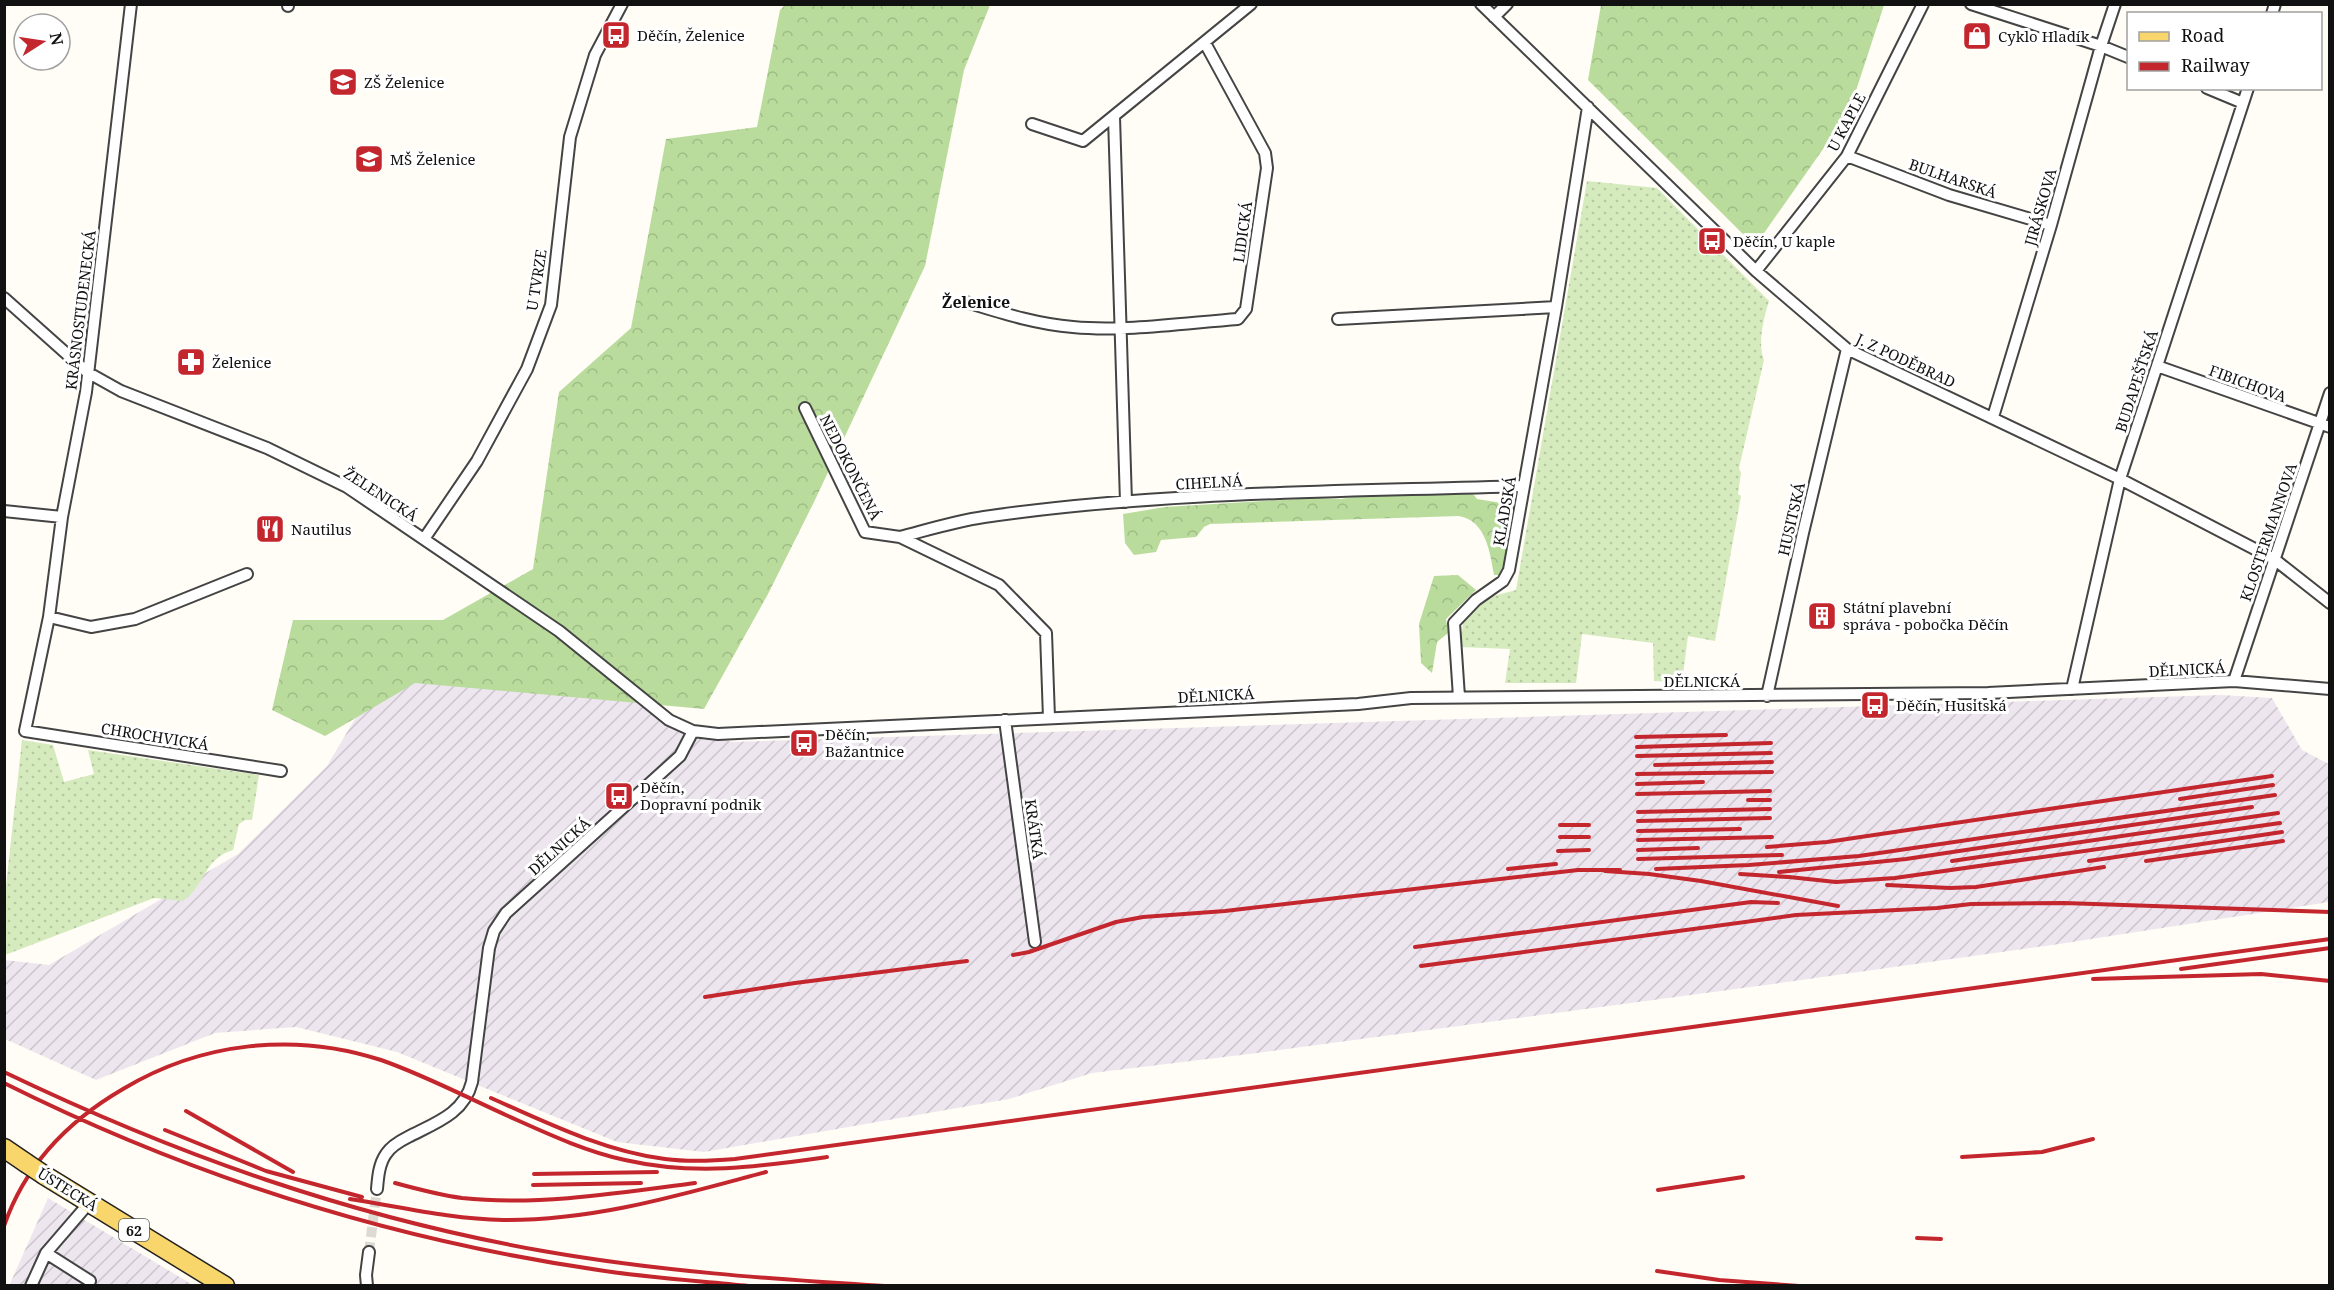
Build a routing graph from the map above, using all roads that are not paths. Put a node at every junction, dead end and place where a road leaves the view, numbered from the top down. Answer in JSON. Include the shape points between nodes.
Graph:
{"nodes":[{"id":1,"x":131,"y":4,"type":"edge"},
{"id":2,"x":622,"y":4,"type":"edge"},
{"id":3,"x":1251,"y":4,"type":"edge"},
{"id":4,"x":1481,"y":4,"type":"edge"},
{"id":5,"x":1507,"y":4,"type":"edge"},
{"id":6,"x":1923,"y":4,"type":"edge"},
{"id":7,"x":1971,"y":4,"type":"edge"},
{"id":8,"x":2115,"y":4,"type":"edge"},
{"id":9,"x":1494,"y":17,"type":"junction"},
{"id":10,"x":1205,"y":43,"type":"junction"},
{"id":11,"x":2101,"y":46,"type":"junction"},
{"id":12,"x":2127,"y":57,"type":"edge"},
{"id":13,"x":2212,"y":90,"type":"edge"},
{"id":14,"x":2247,"y":90,"type":"edge"},
{"id":15,"x":2243,"y":103,"type":"junction"},
{"id":16,"x":1588,"y":107,"type":"junction"},
{"id":17,"x":1114,"y":117,"type":"junction"},
{"id":18,"x":1032,"y":124,"type":"dead end"},
{"id":19,"x":1847,"y":156,"type":"junction"},
{"id":20,"x":2051,"y":225,"type":"junction"},
{"id":21,"x":1756,"y":271,"type":"junction"},
{"id":22,"x":4,"y":298,"type":"edge"},
{"id":23,"x":966,"y":302,"type":"dead end"},
{"id":24,"x":1556,"y":307,"type":"junction"},
{"id":25,"x":1338,"y":319,"type":"dead end"},
{"id":26,"x":1120,"y":327,"type":"junction"},
{"id":27,"x":1847,"y":349,"type":"junction"},
{"id":28,"x":2157,"y":366,"type":"junction"},
{"id":29,"x":87,"y":372,"type":"junction"},
{"id":30,"x":2330,"y":393,"type":"edge"},
{"id":31,"x":805,"y":408,"type":"dead end"},
{"id":32,"x":1993,"y":417,"type":"junction"},
{"id":33,"x":2325,"y":426,"type":"edge"},
{"id":34,"x":2120,"y":479,"type":"junction"},
{"id":35,"x":1523,"y":486,"type":"junction"},
{"id":36,"x":1126,"y":502,"type":"junction"},
{"id":37,"x":4,"y":511,"type":"edge"},
{"id":38,"x":62,"y":516,"type":"junction"},
{"id":39,"x":900,"y":537,"type":"junction"},
{"id":40,"x":424,"y":539,"type":"junction"},
{"id":41,"x":2274,"y":559,"type":"junction"},
{"id":42,"x":247,"y":574,"type":"dead end"},
{"id":43,"x":2330,"y":603,"type":"edge"},
{"id":44,"x":49,"y":617,"type":"junction"},
{"id":45,"x":2234,"y":681,"type":"junction"},
{"id":46,"x":2072,"y":689,"type":"junction"},
{"id":47,"x":2330,"y":689,"type":"edge"},
{"id":48,"x":1767,"y":696,"type":"junction"},
{"id":49,"x":1459,"y":697,"type":"junction"},
{"id":50,"x":1049,"y":718,"type":"junction"},
{"id":51,"x":1005,"y":720,"type":"junction"},
{"id":52,"x":25,"y":731,"type":"joint"},
{"id":53,"x":693,"y":731,"type":"junction"},
{"id":54,"x":281,"y":771,"type":"dead end"},
{"id":55,"x":1035,"y":942,"type":"dead end"},
{"id":56,"x":4,"y":1148,"type":"edge"},
{"id":57,"x":377,"y":1189,"type":"tunnel mouth"},
{"id":58,"x":89,"y":1203,"type":"junction"},
{"id":59,"x":369,"y":1252,"type":"tunnel mouth"},
{"id":60,"x":46,"y":1253,"type":"junction"},
{"id":61,"x":90,"y":1281,"type":"dead end"},
{"id":62,"x":31,"y":1286,"type":"edge"},
{"id":63,"x":225,"y":1286,"type":"edge"},
{"id":64,"x":367,"y":1286,"type":"edge"}],
"edges":[{"from":1,"to":29,"type":"street","name":"KRÁSNOSTUDENECKÁ"},
{"from":2,"to":40,"type":"street","name":"U TVRZE","via":[[595,55],[570,137],[551,305],[527,369],[477,461]]},
{"from":3,"to":10,"type":"street"},
{"from":4,"to":9,"type":"street","name":"J. Z PODĚBRAD"},
{"from":5,"to":9,"type":"street"},
{"from":6,"to":19,"type":"street","name":"U KAPLE"},
{"from":7,"to":11,"type":"street"},
{"from":8,"to":11,"type":"street","name":"JIRÁSKOVA"},
{"from":9,"to":16,"type":"street","name":"J. Z PODĚBRAD"},
{"from":10,"to":17,"type":"street"},
{"from":10,"to":26,"type":"street","name":"LIDICKÁ","via":[[1265,153],[1267,168],[1246,309],[1238,319]]},
{"from":11,"to":12,"type":"street"},
{"from":11,"to":20,"type":"street","name":"JIRÁSKOVA"},
{"from":13,"to":15,"type":"street"},
{"from":14,"to":15,"type":"street","name":"BUDAPEŠŤSKÁ"},
{"from":15,"to":28,"type":"street","name":"BUDAPEŠŤSKÁ"},
{"from":16,"to":21,"type":"street","name":"J. Z PODĚBRAD"},
{"from":16,"to":24,"type":"street","name":"KLADSKÁ"},
{"from":17,"to":18,"type":"street","via":[[1083,141]]},
{"from":17,"to":26,"type":"street"},
{"from":19,"to":20,"type":"street","name":"BULHARSKÁ","via":[[1949,195]]},
{"from":19,"to":21,"type":"street","name":"U KAPLE"},
{"from":20,"to":32,"type":"street","name":"JIRÁSKOVA"},
{"from":21,"to":27,"type":"street","name":"J. Z PODĚBRAD"},
{"from":22,"to":29,"type":"street","name":"ŽELENICKÁ"},
{"from":23,"to":26,"type":"street","via":[[1035,322]]},
{"from":24,"to":25,"type":"street"},
{"from":24,"to":35,"type":"street","name":"KLADSKÁ"},
{"from":26,"to":36,"type":"street"},
{"from":27,"to":32,"type":"street","name":"J. Z PODĚBRAD"},
{"from":27,"to":48,"type":"street","name":"HUSITSKÁ"},
{"from":28,"to":33,"type":"street","name":"FIBICHOVA"},
{"from":28,"to":34,"type":"street","name":"BUDAPEŠŤSKÁ"},
{"from":29,"to":38,"type":"street","name":"KRÁSNOSTUDENECKÁ"},
{"from":29,"to":40,"type":"street","name":"ŽELENICKÁ","via":[[121,391],[267,448],[347,487]]},
{"from":30,"to":33,"type":"street","name":"KLOSTERMANNOVA"},
{"from":31,"to":39,"type":"street","name":"NEDOKONČENÁ","via":[[865,532]]},
{"from":32,"to":34,"type":"street","name":"J. Z PODĚBRAD"},
{"from":33,"to":41,"type":"street","name":"KLOSTERMANNOVA"},
{"from":34,"to":41,"type":"street","name":"J. Z PODĚBRAD"},
{"from":34,"to":46,"type":"street","name":"BUDAPEŠŤSKÁ"},
{"from":35,"to":36,"type":"street","name":"CIHELNÁ"},
{"from":35,"to":49,"type":"street","name":"KLADSKÁ","via":[[1509,570],[1503,581],[1476,600],[1454,623]]},
{"from":36,"to":39,"type":"street","name":"CIHELNÁ","via":[[981,517]]},
{"from":37,"to":38,"type":"street"},
{"from":38,"to":44,"type":"street","name":"KRÁSNOSTUDENECKÁ"},
{"from":39,"to":50,"type":"street","name":"NEDOKONČENÁ","via":[[999,585],[1046,633]]},
{"from":40,"to":53,"type":"street","name":"ŽELENICKÁ","via":[[559,631],[669,720]]},
{"from":41,"to":43,"type":"street","name":"J. Z PODĚBRAD"},
{"from":41,"to":45,"type":"street","name":"KLOSTERMANNOVA"},
{"from":42,"to":44,"type":"street","via":[[135,619],[91,627]]},
{"from":44,"to":52,"type":"street","name":"KRÁSNOSTUDENECKÁ"},
{"from":45,"to":46,"type":"street","name":"DĚLNICKÁ"},
{"from":45,"to":47,"type":"street","name":"DĚLNICKÁ"},
{"from":46,"to":48,"type":"street","name":"DĚLNICKÁ"},
{"from":48,"to":49,"type":"street","name":"DĚLNICKÁ"},
{"from":49,"to":50,"type":"street","name":"DĚLNICKÁ"},
{"from":50,"to":51,"type":"street","name":"DĚLNICKÁ"},
{"from":51,"to":53,"type":"street","name":"DĚLNICKÁ","via":[[718,734]]},
{"from":51,"to":55,"type":"street","name":"KRÁTKÁ"},
{"from":52,"to":54,"type":"street","name":"CHROCHVICKÁ"},
{"from":53,"to":57,"type":"street","name":"DĚLNICKÁ","via":[[680,756],[506,913],[489,948],[472,1082],[466,1097],[452,1113],[387,1152]]},
{"from":56,"to":58,"type":"main road","name":"ÚSTECKÁ","number":"62","bridge":true},
{"from":58,"to":60,"type":"street"},
{"from":58,"to":63,"type":"main road","name":"ÚSTECKÁ","number":"62"},
{"from":59,"to":64,"type":"street"},
{"from":60,"to":61,"type":"street"},
{"from":60,"to":62,"type":"street"}]}
